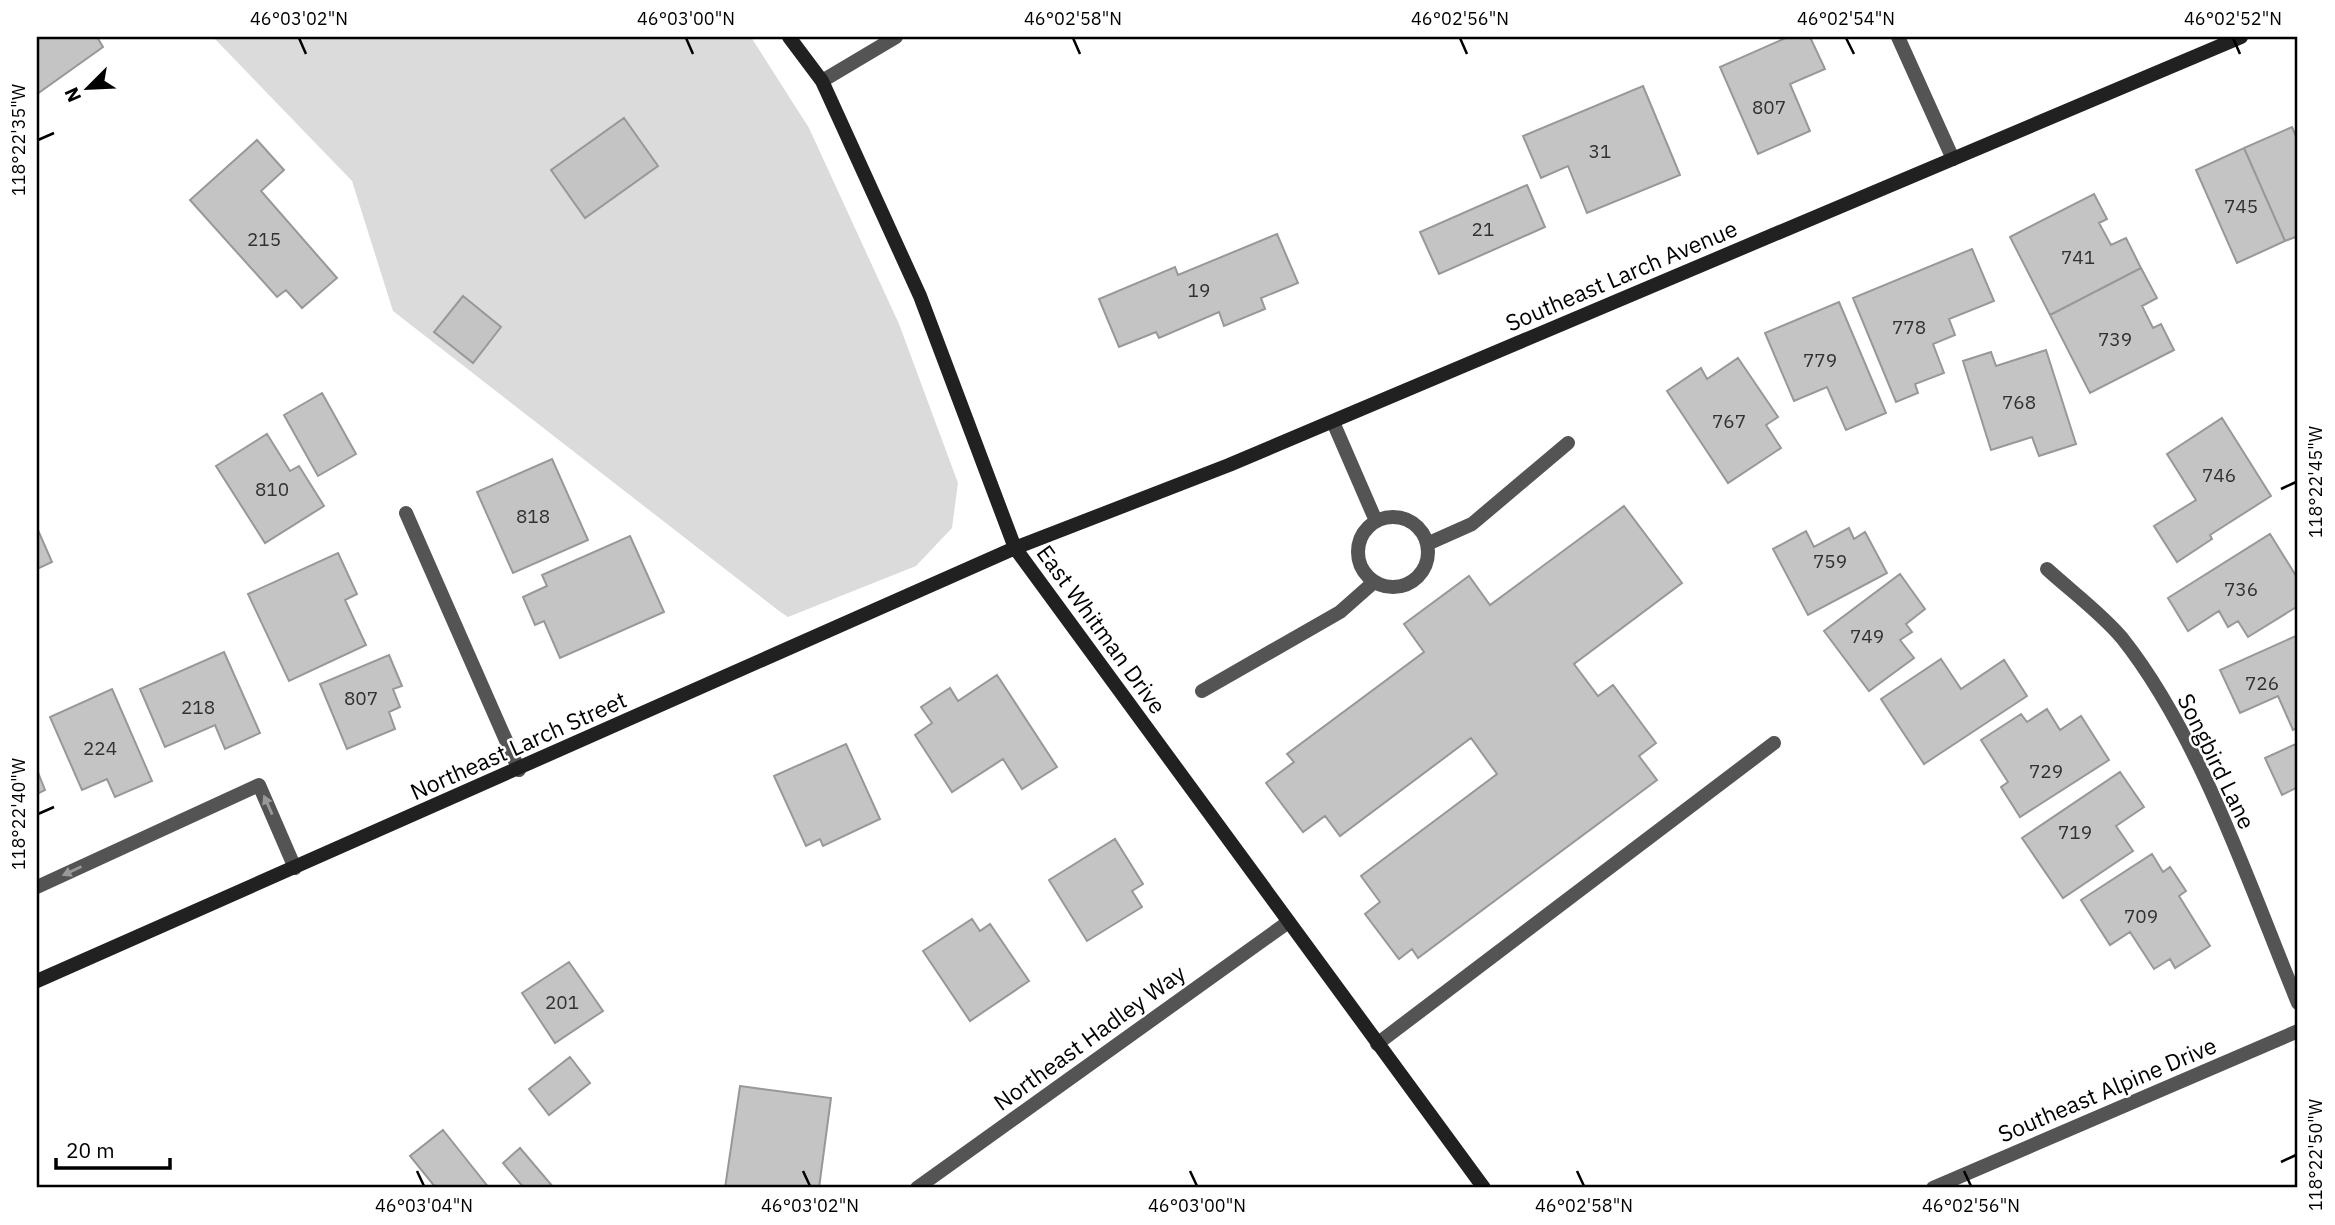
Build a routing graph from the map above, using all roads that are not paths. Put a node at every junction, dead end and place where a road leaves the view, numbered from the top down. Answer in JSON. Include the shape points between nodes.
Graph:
{"nodes":[{"id":1,"x":789,"y":37,"type":"edge"},
{"id":2,"x":896,"y":37,"type":"edge"},
{"id":3,"x":1898,"y":37,"type":"edge"},
{"id":4,"x":2241,"y":37,"type":"edge"},
{"id":5,"x":822,"y":80,"type":"junction"},
{"id":6,"x":1953,"y":159,"type":"junction"},
{"id":7,"x":1333,"y":422,"type":"junction"},
{"id":8,"x":1568,"y":443,"type":"dead end"},
{"id":9,"x":406,"y":513,"type":"dead end"},
{"id":10,"x":1376,"y":521,"type":"junction"},
{"id":11,"x":1427,"y":544,"type":"junction"},
{"id":12,"x":1016,"y":548,"type":"junction"},
{"id":13,"x":2047,"y":569,"type":"dead end"},
{"id":14,"x":1374,"y":582,"type":"junction"},
{"id":15,"x":1202,"y":691,"type":"dead end"},
{"id":16,"x":1774,"y":743,"type":"dead end"},
{"id":17,"x":519,"y":770,"type":"junction"},
{"id":18,"x":295,"y":868,"type":"junction"},
{"id":19,"x":37,"y":887,"type":"edge"},
{"id":20,"x":1287,"y":923,"type":"junction"},
{"id":21,"x":37,"y":981,"type":"edge"},
{"id":22,"x":2298,"y":1003,"type":"edge"},
{"id":23,"x":2298,"y":1031,"type":"edge"},
{"id":24,"x":1377,"y":1044,"type":"junction"},
{"id":25,"x":917,"y":1188,"type":"edge"},
{"id":26,"x":1484,"y":1188,"type":"edge"},
{"id":27,"x":1933,"y":1188,"type":"edge"}],
"edges":[{"from":1,"to":5,"type":"main road","name":"East Whitman Drive"},
{"from":2,"to":5,"type":"street"},
{"from":3,"to":6,"type":"street"},
{"from":4,"to":6,"type":"main road","name":"Southeast Larch Avenue"},
{"from":5,"to":12,"type":"main road","name":"East Whitman Drive","via":[[920,296]]},
{"from":6,"to":7,"type":"main road","name":"Southeast Larch Avenue"},
{"from":7,"to":10,"type":"street"},
{"from":7,"to":12,"type":"main road","name":"Southeast Larch Avenue"},
{"from":8,"to":11,"type":"street","via":[[1472,524]]},
{"from":9,"to":17,"type":"street"},
{"from":10,"to":11,"type":"street","via":[[1398,517],[1411,522]]},
{"from":10,"to":14,"type":"street","via":[[1362,533],[1358,546],[1358,560]]},
{"from":11,"to":14,"type":"street","via":[[1423,571],[1413,581],[1387,587]]},
{"from":12,"to":17,"type":"main road","name":"Northeast Larch Street"},
{"from":12,"to":20,"type":"main road","name":"East Whitman Drive"},
{"from":13,"to":22,"type":"street","name":"Songbird Lane","via":[[2121,637],[2175,718]]},
{"from":14,"to":15,"type":"street","via":[[1340,612]]},
{"from":16,"to":24,"type":"street"},
{"from":17,"to":18,"type":"main road","name":"Northeast Larch Street"},
{"from":18,"to":19,"type":"street","one_way":true,"via":[[259,785]]},
{"from":18,"to":21,"type":"main road","name":"Northeast Larch Street"},
{"from":20,"to":24,"type":"main road","name":"East Whitman Drive"},
{"from":20,"to":25,"type":"street","name":"Northeast Hadley Way"},
{"from":23,"to":27,"type":"street","name":"Southeast Alpine Drive"},
{"from":24,"to":26,"type":"main road","name":"East Whitman Drive"}]}
